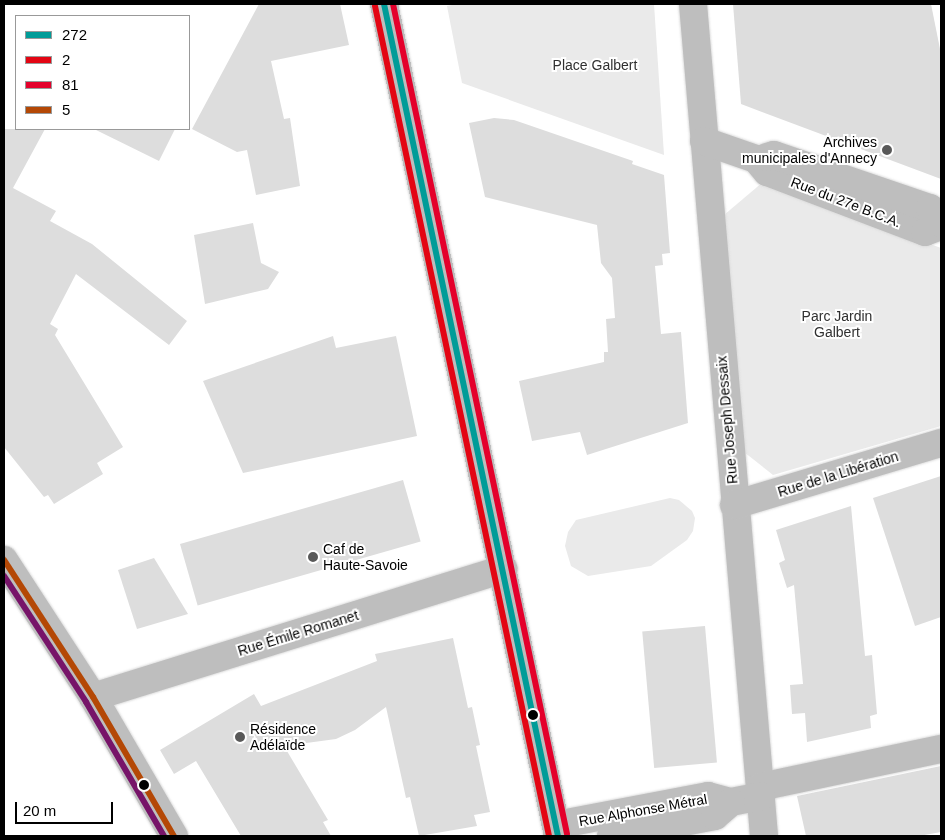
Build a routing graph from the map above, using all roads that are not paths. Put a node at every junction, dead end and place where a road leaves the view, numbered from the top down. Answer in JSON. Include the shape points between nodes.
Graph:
{"nodes":[{"id":1,"x":384,"y":4,"type":"edge"},
{"id":2,"x":693,"y":4,"type":"edge"},
{"id":3,"x":704,"y":141,"type":"junction"},
{"id":4,"x":941,"y":225,"type":"edge"},
{"id":5,"x":941,"y":443,"type":"edge"},
{"id":6,"x":734,"y":505,"type":"junction"},
{"id":7,"x":4,"y":560,"type":"edge"},
{"id":8,"x":504,"y":569,"type":"junction"},
{"id":9,"x":93,"y":697,"type":"junction"},
{"id":10,"x":941,"y":748,"type":"edge"},
{"id":11,"x":760,"y":792,"type":"junction"},
{"id":12,"x":731,"y":802,"type":"junction"},
{"id":13,"x":557,"y":831,"type":"edge"},
{"id":14,"x":174,"y":836,"type":"edge"},
{"id":15,"x":611,"y":836,"type":"edge"},
{"id":16,"x":764,"y":836,"type":"edge"}],
"edges":[{"from":1,"to":8,"type":"main road"},
{"from":2,"to":3,"type":"street","name":"Rue Joseph Dessaix"},
{"from":3,"to":4,"type":"street","name":"Rue du 27e B.C.A.","via":[[756,159],[767,172],[925,232]]},
{"from":3,"to":6,"type":"street","name":"Rue Joseph Dessaix"},
{"from":5,"to":6,"type":"street","name":"Rue de la Libération"},
{"from":6,"to":11,"type":"street","name":"Rue Joseph Dessaix"},
{"from":7,"to":9,"type":"street"},
{"from":8,"to":9,"type":"street","name":"Rue Émile Romanet"},
{"from":8,"to":13,"type":"main road"},
{"from":9,"to":14,"type":"street"},
{"from":10,"to":11,"type":"street","name":"Rue Alphonse Métral"},
{"from":11,"to":12,"type":"street","name":"Rue Alphonse Métral"},
{"from":11,"to":16,"type":"street","name":"Rue Joseph Dessaix"},
{"from":12,"to":13,"type":"street","name":"Rue Alphonse Métral","via":[[708,796]]},
{"from":12,"to":15,"type":"street","name":"Rue Alphonse Métral","via":[[715,816]]}]}
